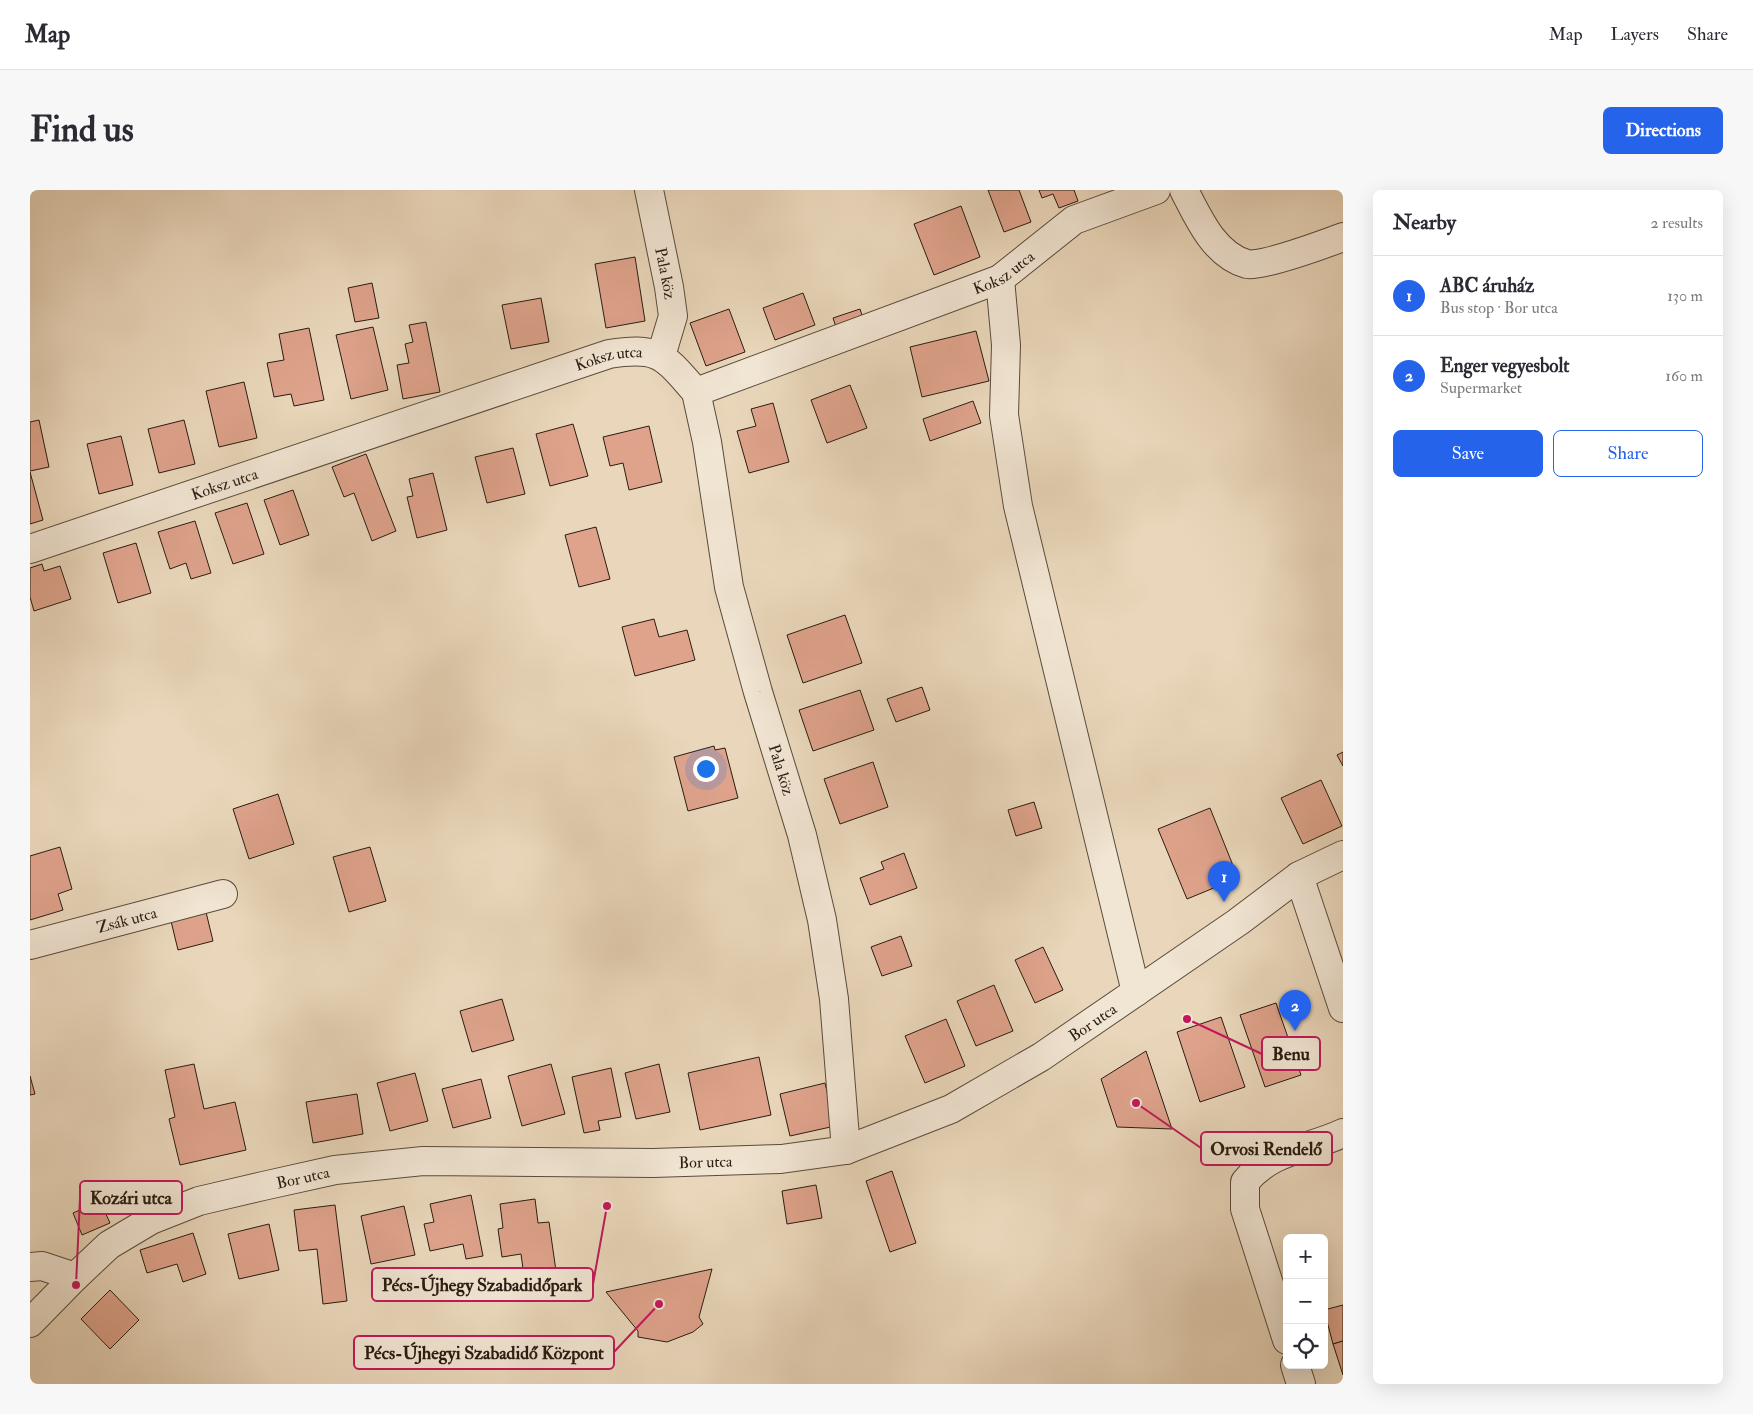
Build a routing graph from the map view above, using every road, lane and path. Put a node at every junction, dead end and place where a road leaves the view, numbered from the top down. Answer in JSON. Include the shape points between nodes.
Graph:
{"nodes":[{"id":1,"x":649,"y":190,"type":"edge"},
{"id":2,"x":1156,"y":190,"type":"edge"},
{"id":3,"x":1184,"y":190,"type":"edge"},
{"id":4,"x":1343,"y":237,"type":"edge"},
{"id":5,"x":1000,"y":279,"type":"junction"},
{"id":6,"x":661,"y":356,"type":"junction"},
{"id":7,"x":696,"y":392,"type":"junction"},
{"id":8,"x":30,"y":549,"type":"edge"},
{"id":9,"x":1343,"y":854,"type":"edge"},
{"id":10,"x":1298,"y":876,"type":"junction"},
{"id":11,"x":224,"y":894,"type":"dead end"},
{"id":12,"x":30,"y":945,"type":"edge"},
{"id":13,"x":1136,"y":992,"type":"junction"},
{"id":14,"x":1343,"y":1008,"type":"edge"},
{"id":15,"x":1343,"y":1133,"type":"edge"},
{"id":16,"x":846,"y":1150,"type":"junction"},
{"id":17,"x":30,"y":1268,"type":"edge"},
{"id":18,"x":75,"y":1277,"type":"junction"},
{"id":19,"x":30,"y":1323,"type":"edge"},
{"id":20,"x":1283,"y":1327,"type":"edge"},
{"id":21,"x":1296,"y":1369,"type":"edge"},
{"id":22,"x":1301,"y":1384,"type":"edge"}],
"edges":[{"from":1,"to":6,"type":"street","name":"Pala köz","via":[[672,316]]},
{"from":2,"to":5,"type":"street","name":"Koksz utca","via":[[1074,220]]},
{"from":3,"to":4,"type":"street","via":[[1206,232],[1230,256],[1249,265],[1294,255]]},
{"from":5,"to":7,"type":"street","name":"Koksz utca"},
{"from":5,"to":13,"type":"street","via":[[1006,345],[1004,415],[1018,506]]},
{"from":6,"to":7,"type":"street","name":"Koksz utca"},
{"from":6,"to":8,"type":"street","name":"Koksz utca","via":[[636,350],[609,354]]},
{"from":7,"to":16,"type":"street","name":"Pala köz","via":[[707,442],[729,587],[802,835],[822,920],[834,999]]},
{"from":9,"to":10,"type":"street","name":"Bor utca"},
{"from":10,"to":13,"type":"street","name":"Bor utca"},
{"from":10,"to":14,"type":"street"},
{"from":11,"to":12,"type":"street","name":"Zsák utca"},
{"from":13,"to":16,"type":"street","name":"Bor utca","via":[[1041,1057],[951,1109]]},
{"from":15,"to":20,"type":"street","via":[[1282,1154],[1256,1169],[1245,1182],[1245,1208]]},
{"from":16,"to":18,"type":"street","name":"Bor utca","via":[[781,1159],[653,1163],[423,1161],[335,1170],[199,1201],[151,1220],[109,1245]]},
{"from":17,"to":18,"type":"street","via":[[42,1266]]},
{"from":18,"to":19,"type":"street","name":"Bor utca"},
{"from":21,"to":22,"type":"street"}]}
